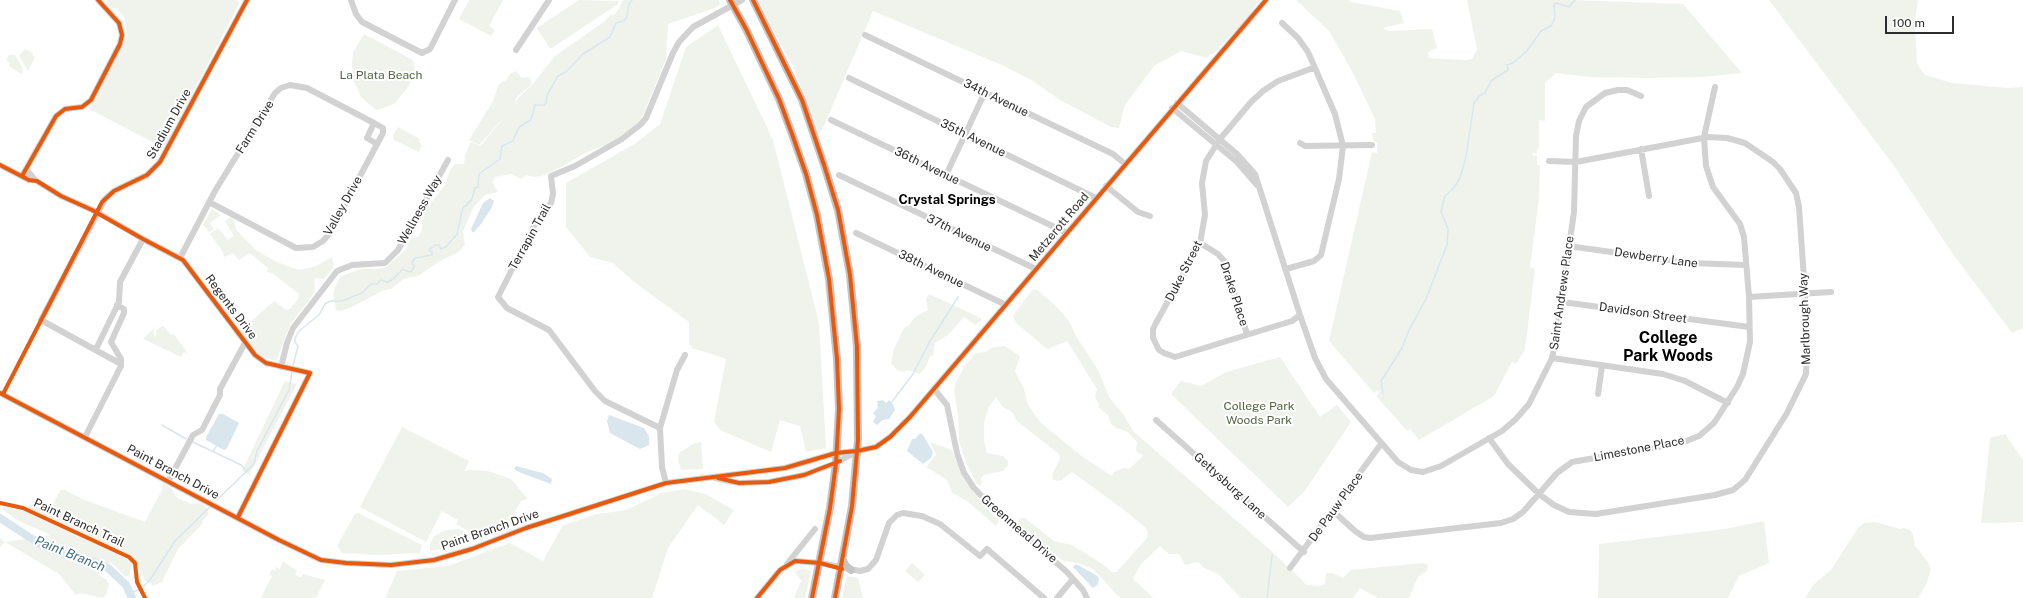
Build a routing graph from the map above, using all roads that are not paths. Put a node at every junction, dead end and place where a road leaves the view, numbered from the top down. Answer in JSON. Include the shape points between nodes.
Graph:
{"nodes":[{"id":1,"x":98,"y":0,"type":"edge"},
{"id":2,"x":247,"y":0,"type":"edge"},
{"id":3,"x":351,"y":0,"type":"edge"},
{"id":4,"x":455,"y":0,"type":"edge"},
{"id":5,"x":549,"y":0,"type":"edge"},
{"id":6,"x":742,"y":0,"type":"edge"},
{"id":7,"x":752,"y":0,"type":"edge"},
{"id":8,"x":1266,"y":0,"type":"edge"},
{"id":9,"x":731,"y":3,"type":"edge"},
{"id":10,"x":1282,"y":23,"type":"dead end"},
{"id":11,"x":865,"y":35,"type":"dead end"},
{"id":12,"x":516,"y":50,"type":"dead end"},
{"id":13,"x":1313,"y":68,"type":"junction"},
{"id":14,"x":849,"y":78,"type":"dead end"},
{"id":15,"x":1715,"y":86,"type":"dead end"},
{"id":16,"x":984,"y":92,"type":"junction"},
{"id":17,"x":1641,"y":96,"type":"dead end"},
{"id":18,"x":1177,"y":103,"type":"junction"},
{"id":19,"x":1172,"y":108,"type":"junction"},
{"id":20,"x":831,"y":120,"type":"dead end"},
{"id":21,"x":374,"y":123,"type":"junction"},
{"id":22,"x":965,"y":134,"type":"junction"},
{"id":23,"x":1704,"y":138,"type":"junction"},
{"id":24,"x":1218,"y":142,"type":"junction"},
{"id":25,"x":1300,"y":143,"type":"dead end"},
{"id":26,"x":377,"y":144,"type":"junction"},
{"id":27,"x":1372,"y":145,"type":"dead end"},
{"id":28,"x":1343,"y":146,"type":"junction"},
{"id":29,"x":1641,"y":149,"type":"junction"},
{"id":30,"x":448,"y":160,"type":"dead end"},
{"id":31,"x":1549,"y":161,"type":"dead end"},
{"id":32,"x":1576,"y":162,"type":"junction"},
{"id":33,"x":1125,"y":164,"type":"junction"},
{"id":34,"x":0,"y":165,"type":"edge"},
{"id":35,"x":26,"y":169,"type":"junction"},
{"id":36,"x":839,"y":175,"type":"dead end"},
{"id":37,"x":946,"y":175,"type":"junction"},
{"id":38,"x":22,"y":176,"type":"junction"},
{"id":39,"x":35,"y":180,"type":"junction"},
{"id":40,"x":1106,"y":186,"type":"junction"},
{"id":41,"x":1649,"y":196,"type":"dead end"},
{"id":42,"x":1096,"y":198,"type":"junction"},
{"id":43,"x":209,"y":202,"type":"junction"},
{"id":44,"x":97,"y":212,"type":"junction"},
{"id":45,"x":1150,"y":216,"type":"dead end"},
{"id":46,"x":856,"y":233,"type":"dead end"},
{"id":47,"x":1066,"y":233,"type":"junction"},
{"id":48,"x":143,"y":239,"type":"junction"},
{"id":49,"x":1200,"y":243,"type":"junction"},
{"id":50,"x":1568,"y":246,"type":"junction"},
{"id":51,"x":180,"y":258,"type":"junction"},
{"id":52,"x":1745,"y":265,"type":"junction"},
{"id":53,"x":1036,"y":269,"type":"junction"},
{"id":54,"x":1286,"y":269,"type":"junction"},
{"id":55,"x":1831,"y":292,"type":"dead end"},
{"id":56,"x":1805,"y":293,"type":"junction"},
{"id":57,"x":1749,"y":297,"type":"junction"},
{"id":58,"x":1562,"y":302,"type":"junction"},
{"id":59,"x":117,"y":305,"type":"junction"},
{"id":60,"x":1006,"y":305,"type":"junction"},
{"id":61,"x":1300,"y":315,"type":"junction"},
{"id":62,"x":1749,"y":327,"type":"junction"},
{"id":63,"x":1247,"y":334,"type":"junction"},
{"id":64,"x":245,"y":343,"type":"junction"},
{"id":65,"x":96,"y":348,"type":"junction"},
{"id":66,"x":685,"y":355,"type":"dead end"},
{"id":67,"x":1552,"y":358,"type":"junction"},
{"id":68,"x":121,"y":364,"type":"junction"},
{"id":69,"x":282,"y":366,"type":"junction"},
{"id":70,"x":1602,"y":366,"type":"junction"},
{"id":71,"x":934,"y":389,"type":"junction"},
{"id":72,"x":0,"y":393,"type":"edge"},
{"id":73,"x":1598,"y":394,"type":"dead end"},
{"id":74,"x":1728,"y":402,"type":"junction"},
{"id":75,"x":1156,"y":420,"type":"dead end"},
{"id":76,"x":660,"y":428,"type":"junction"},
{"id":77,"x":85,"y":437,"type":"junction"},
{"id":78,"x":1489,"y":438,"type":"junction"},
{"id":79,"x":1381,"y":444,"type":"junction"},
{"id":80,"x":857,"y":451,"type":"junction"},
{"id":81,"x":836,"y":453,"type":"junction"},
{"id":82,"x":836,"y":463,"type":"junction"},
{"id":83,"x":710,"y":477,"type":"junction"},
{"id":84,"x":169,"y":480,"type":"junction"},
{"id":85,"x":666,"y":483,"type":"junction"},
{"id":86,"x":1540,"y":494,"type":"junction"},
{"id":87,"x":1333,"y":511,"type":"junction"},
{"id":88,"x":238,"y":517,"type":"junction"},
{"id":89,"x":815,"y":530,"type":"dead end"},
{"id":90,"x":1304,"y":552,"type":"junction"},
{"id":91,"x":843,"y":560,"type":"junction"},
{"id":92,"x":820,"y":563,"type":"junction"},
{"id":93,"x":786,"y":565,"type":"junction"},
{"id":94,"x":1290,"y":568,"type":"dead end"},
{"id":95,"x":842,"y":569,"type":"junction"},
{"id":96,"x":852,"y":570,"type":"junction"},
{"id":97,"x":1073,"y":579,"type":"junction"},
{"id":98,"x":757,"y":598,"type":"edge"},
{"id":99,"x":812,"y":598,"type":"edge"},
{"id":100,"x":835,"y":598,"type":"edge"},
{"id":101,"x":1044,"y":598,"type":"edge"},
{"id":102,"x":1057,"y":598,"type":"edge"},
{"id":103,"x":1087,"y":598,"type":"edge"}],
"edges":[{"from":1,"to":35,"type":"street","via":[[119,23],[122,35],[120,44],[91,100],[82,107],[65,109],[56,116]]},
{"from":2,"to":44,"type":"street","name":"Stadium Drive","via":[[160,162],[147,176],[111,193]]},
{"from":3,"to":4,"type":"street","via":[[359,20],[419,52],[426,52],[430,49]]},
{"from":5,"to":12,"type":"street"},
{"from":6,"to":9,"type":"street","name":"Terrapin Trail"},
{"from":7,"to":80,"type":"main road","via":[[800,95],[838,210],[850,275],[857,347]]},
{"from":8,"to":18,"type":"street","name":"Metzerott Road"},
{"from":9,"to":76,"type":"street","name":"Terrapin Trail","via":[[693,27],[679,42],[646,118],[640,125],[622,139],[575,166],[551,176],[551,202],[535,224],[498,297],[506,308],[549,330],[605,401]]},
{"from":9,"to":81,"type":"main road","via":[[779,99],[806,174],[817,216],[830,288],[837,359],[839,408]]},
{"from":10,"to":13,"type":"street","via":[[1304,47]]},
{"from":11,"to":16,"type":"street","name":"34th Avenue"},
{"from":13,"to":24,"type":"street","name":"Duke Street","via":[[1278,81],[1263,90]]},
{"from":13,"to":28,"type":"street","via":[[1335,114]]},
{"from":14,"to":22,"type":"street","name":"35th Avenue"},
{"from":15,"to":23,"type":"street","name":"Limestone Place"},
{"from":16,"to":22,"type":"street"},
{"from":16,"to":33,"type":"street","name":"34th Avenue","via":[[1113,154]]},
{"from":17,"to":32,"type":"street","name":"Saint Andrews Place","via":[[1632,91],[1618,90],[1599,96],[1586,108],[1577,131]]},
{"from":18,"to":19,"type":"street","name":"Metzerott Road"},
{"from":18,"to":24,"type":"street","name":"Saint Andrews Place"},
{"from":19,"to":24,"type":"street","name":"Saint Andrews Place"},
{"from":19,"to":33,"type":"street","name":"Metzerott Road"},
{"from":20,"to":37,"type":"street","name":"36th Avenue"},
{"from":21,"to":26,"type":"street","name":"Valley Drive","via":[[384,130]]},
{"from":21,"to":26,"type":"street","via":[[367,138]]},
{"from":21,"to":43,"type":"street","name":"Farm Drive","via":[[307,88],[290,84],[281,88]]},
{"from":22,"to":37,"type":"street"},
{"from":22,"to":42,"type":"street","name":"35th Avenue"},
{"from":23,"to":29,"type":"street","name":"Marlbrough Way"},
{"from":23,"to":52,"type":"street","name":"Limestone Place","via":[[1709,180],[1741,228]]},
{"from":23,"to":56,"type":"street","name":"Marlbrough Way","via":[[1727,138],[1745,143],[1773,162],[1787,178],[1796,193],[1799,207]]},
{"from":24,"to":49,"type":"street","name":"Duke Street","via":[[1202,171],[1206,207]]},
{"from":24,"to":54,"type":"street","name":"Saint Andrews Place","via":[[1255,174]]},
{"from":25,"to":28,"type":"street","via":[[1305,146]]},
{"from":26,"to":43,"type":"street","name":"Valley Drive","via":[[329,234],[314,247],[296,248]]},
{"from":27,"to":28,"type":"street"},
{"from":28,"to":54,"type":"street","via":[[1339,179],[1321,255],[1314,261]]},
{"from":29,"to":32,"type":"street","name":"Marlbrough Way"},
{"from":29,"to":41,"type":"street"},
{"from":30,"to":69,"type":"street","name":"Wellness Way","via":[[398,250],[384,263],[346,266],[333,276],[293,328]]},
{"from":31,"to":32,"type":"street","name":"Marlbrough Way"},
{"from":32,"to":50,"type":"street","name":"Saint Andrews Place","via":[[1575,199]]},
{"from":33,"to":40,"type":"street","name":"Metzerott Road"},
{"from":34,"to":38,"type":"street","name":"Regents Drive"},
{"from":35,"to":38,"type":"street"},
{"from":35,"to":39,"type":"street","name":"Regents Drive"},
{"from":36,"to":53,"type":"street","name":"37th Avenue"},
{"from":37,"to":47,"type":"street","name":"36th Avenue"},
{"from":38,"to":39,"type":"street","name":"Regents Drive"},
{"from":39,"to":44,"type":"street","name":"Regents Drive","via":[[61,196]]},
{"from":40,"to":42,"type":"street","name":"Metzerott Road"},
{"from":40,"to":45,"type":"street","via":[[1138,212]]},
{"from":42,"to":47,"type":"street","name":"Metzerott Road"},
{"from":43,"to":51,"type":"street","name":"Farm Drive"},
{"from":44,"to":48,"type":"street","name":"Regents Drive"},
{"from":44,"to":65,"type":"street","name":"Stadium Drive","via":[[41,320]]},
{"from":46,"to":60,"type":"street","name":"38th Avenue"},
{"from":47,"to":53,"type":"street","name":"Metzerott Road"},
{"from":48,"to":51,"type":"street","name":"Regents Drive"},
{"from":48,"to":59,"type":"street","via":[[120,282],[121,294]]},
{"from":49,"to":63,"type":"street","name":"Drake Place","via":[[1215,251],[1225,262]]},
{"from":49,"to":63,"type":"street","name":"Duke Street","via":[[1153,329],[1154,341],[1164,353],[1175,357]]},
{"from":50,"to":52,"type":"street","name":"Dewberry Lane","via":[[1691,263]]},
{"from":50,"to":58,"type":"street","name":"Saint Andrews Place"},
{"from":51,"to":64,"type":"street","name":"Regents Drive"},
{"from":52,"to":57,"type":"street","name":"Limestone Place"},
{"from":53,"to":60,"type":"street","name":"Metzerott Road"},
{"from":54,"to":61,"type":"street","name":"Saint Andrews Place"},
{"from":55,"to":56,"type":"street"},
{"from":56,"to":57,"type":"street"},
{"from":56,"to":86,"type":"street","name":"Marlbrough Way","via":[[1807,349],[1804,379],[1757,463],[1737,487],[1715,495],[1590,514],[1561,509]]},
{"from":57,"to":62,"type":"street","name":"Limestone Place"},
{"from":58,"to":62,"type":"street","name":"Davidson Street"},
{"from":58,"to":67,"type":"street","name":"Saint Andrews Place"},
{"from":59,"to":65,"type":"street"},
{"from":59,"to":68,"type":"street","via":[[124,309],[124,313],[111,342]]},
{"from":60,"to":71,"type":"street","name":"Metzerott Road"},
{"from":61,"to":63,"type":"street","name":"Duke Street","via":[[1292,321]]},
{"from":61,"to":79,"type":"street","name":"Saint Andrews Place","via":[[1320,370]]},
{"from":62,"to":74,"type":"street","name":"Limestone Place","via":[[1750,342],[1746,364]]},
{"from":64,"to":69,"type":"street","name":"Regents Drive","via":[[263,362]]},
{"from":64,"to":84,"type":"street","via":[[220,389],[220,396],[202,430],[193,435]]},
{"from":65,"to":68,"type":"street"},
{"from":66,"to":76,"type":"street","via":[[673,382]]},
{"from":67,"to":70,"type":"street"},
{"from":67,"to":78,"type":"street","name":"Saint Andrews Place","via":[[1522,413],[1510,425]]},
{"from":68,"to":77,"type":"street"},
{"from":69,"to":88,"type":"street","name":"Regents Drive","via":[[310,373]]},
{"from":70,"to":73,"type":"street"},
{"from":70,"to":74,"type":"street","via":[[1648,371],[1674,377]]},
{"from":71,"to":80,"type":"street","name":"Metzerott Road","via":[[890,437],[876,447]]},
{"from":71,"to":97,"type":"street","name":"Greenmead Drive","via":[[947,404],[957,453],[964,472],[974,488]]},
{"from":72,"to":77,"type":"street","name":"Paint Branch Drive"},
{"from":74,"to":86,"type":"street","name":"Limestone Place","via":[[1709,428],[1693,438],[1681,443],[1572,462],[1557,473]]},
{"from":75,"to":90,"type":"street","name":"Gettysburg Lane"},
{"from":76,"to":85,"type":"street","via":[[662,467]]},
{"from":77,"to":84,"type":"street","name":"Paint Branch Drive"},
{"from":78,"to":79,"type":"street","name":"Saint Andrews Place","via":[[1441,466],[1423,472],[1402,465]]},
{"from":78,"to":86,"type":"street","name":"Marlbrough Way","via":[[1508,464]]},
{"from":79,"to":87,"type":"street","name":"De Pauw Place"},
{"from":80,"to":81,"type":"street","name":"Paint Branch Drive"},
{"from":80,"to":82,"type":"street","name":"Paint Branch Drive"},
{"from":80,"to":91,"type":"main road","via":[[852,506]]},
{"from":81,"to":82,"type":"main road"},
{"from":81,"to":83,"type":"street","name":"Paint Branch Drive","via":[[785,468]]},
{"from":82,"to":83,"type":"street","name":"Paint Branch Drive","via":[[768,482],[739,483]]},
{"from":82,"to":92,"type":"main road"},
{"from":83,"to":85,"type":"street","name":"Paint Branch Drive"},
{"from":84,"to":88,"type":"street","name":"Paint Branch Drive"},
{"from":85,"to":88,"type":"street","name":"Paint Branch Drive","via":[[526,528],[472,549],[434,560],[407,564],[321,560]]},
{"from":86,"to":87,"type":"street","name":"Limestone Place","via":[[1523,512],[1507,522],[1408,534],[1364,537]]},
{"from":87,"to":90,"type":"street","name":"De Pauw Place"},
{"from":89,"to":93,"type":"street"},
{"from":90,"to":94,"type":"street","name":"De Pauw Place"},
{"from":91,"to":95,"type":"main road"},
{"from":91,"to":96,"type":"main road"},
{"from":92,"to":93,"type":"street","via":[[798,561]]},
{"from":92,"to":95,"type":"street"},
{"from":92,"to":99,"type":"main road"},
{"from":93,"to":98,"type":"street"},
{"from":95,"to":96,"type":"street"},
{"from":95,"to":100,"type":"main road"},
{"from":96,"to":101,"type":"street","via":[[860,572],[872,566],[893,518],[903,513],[914,514],[940,524],[980,556],[986,549]]},
{"from":97,"to":102,"type":"street"},
{"from":97,"to":103,"type":"street","name":"Greenmead Drive"}]}
